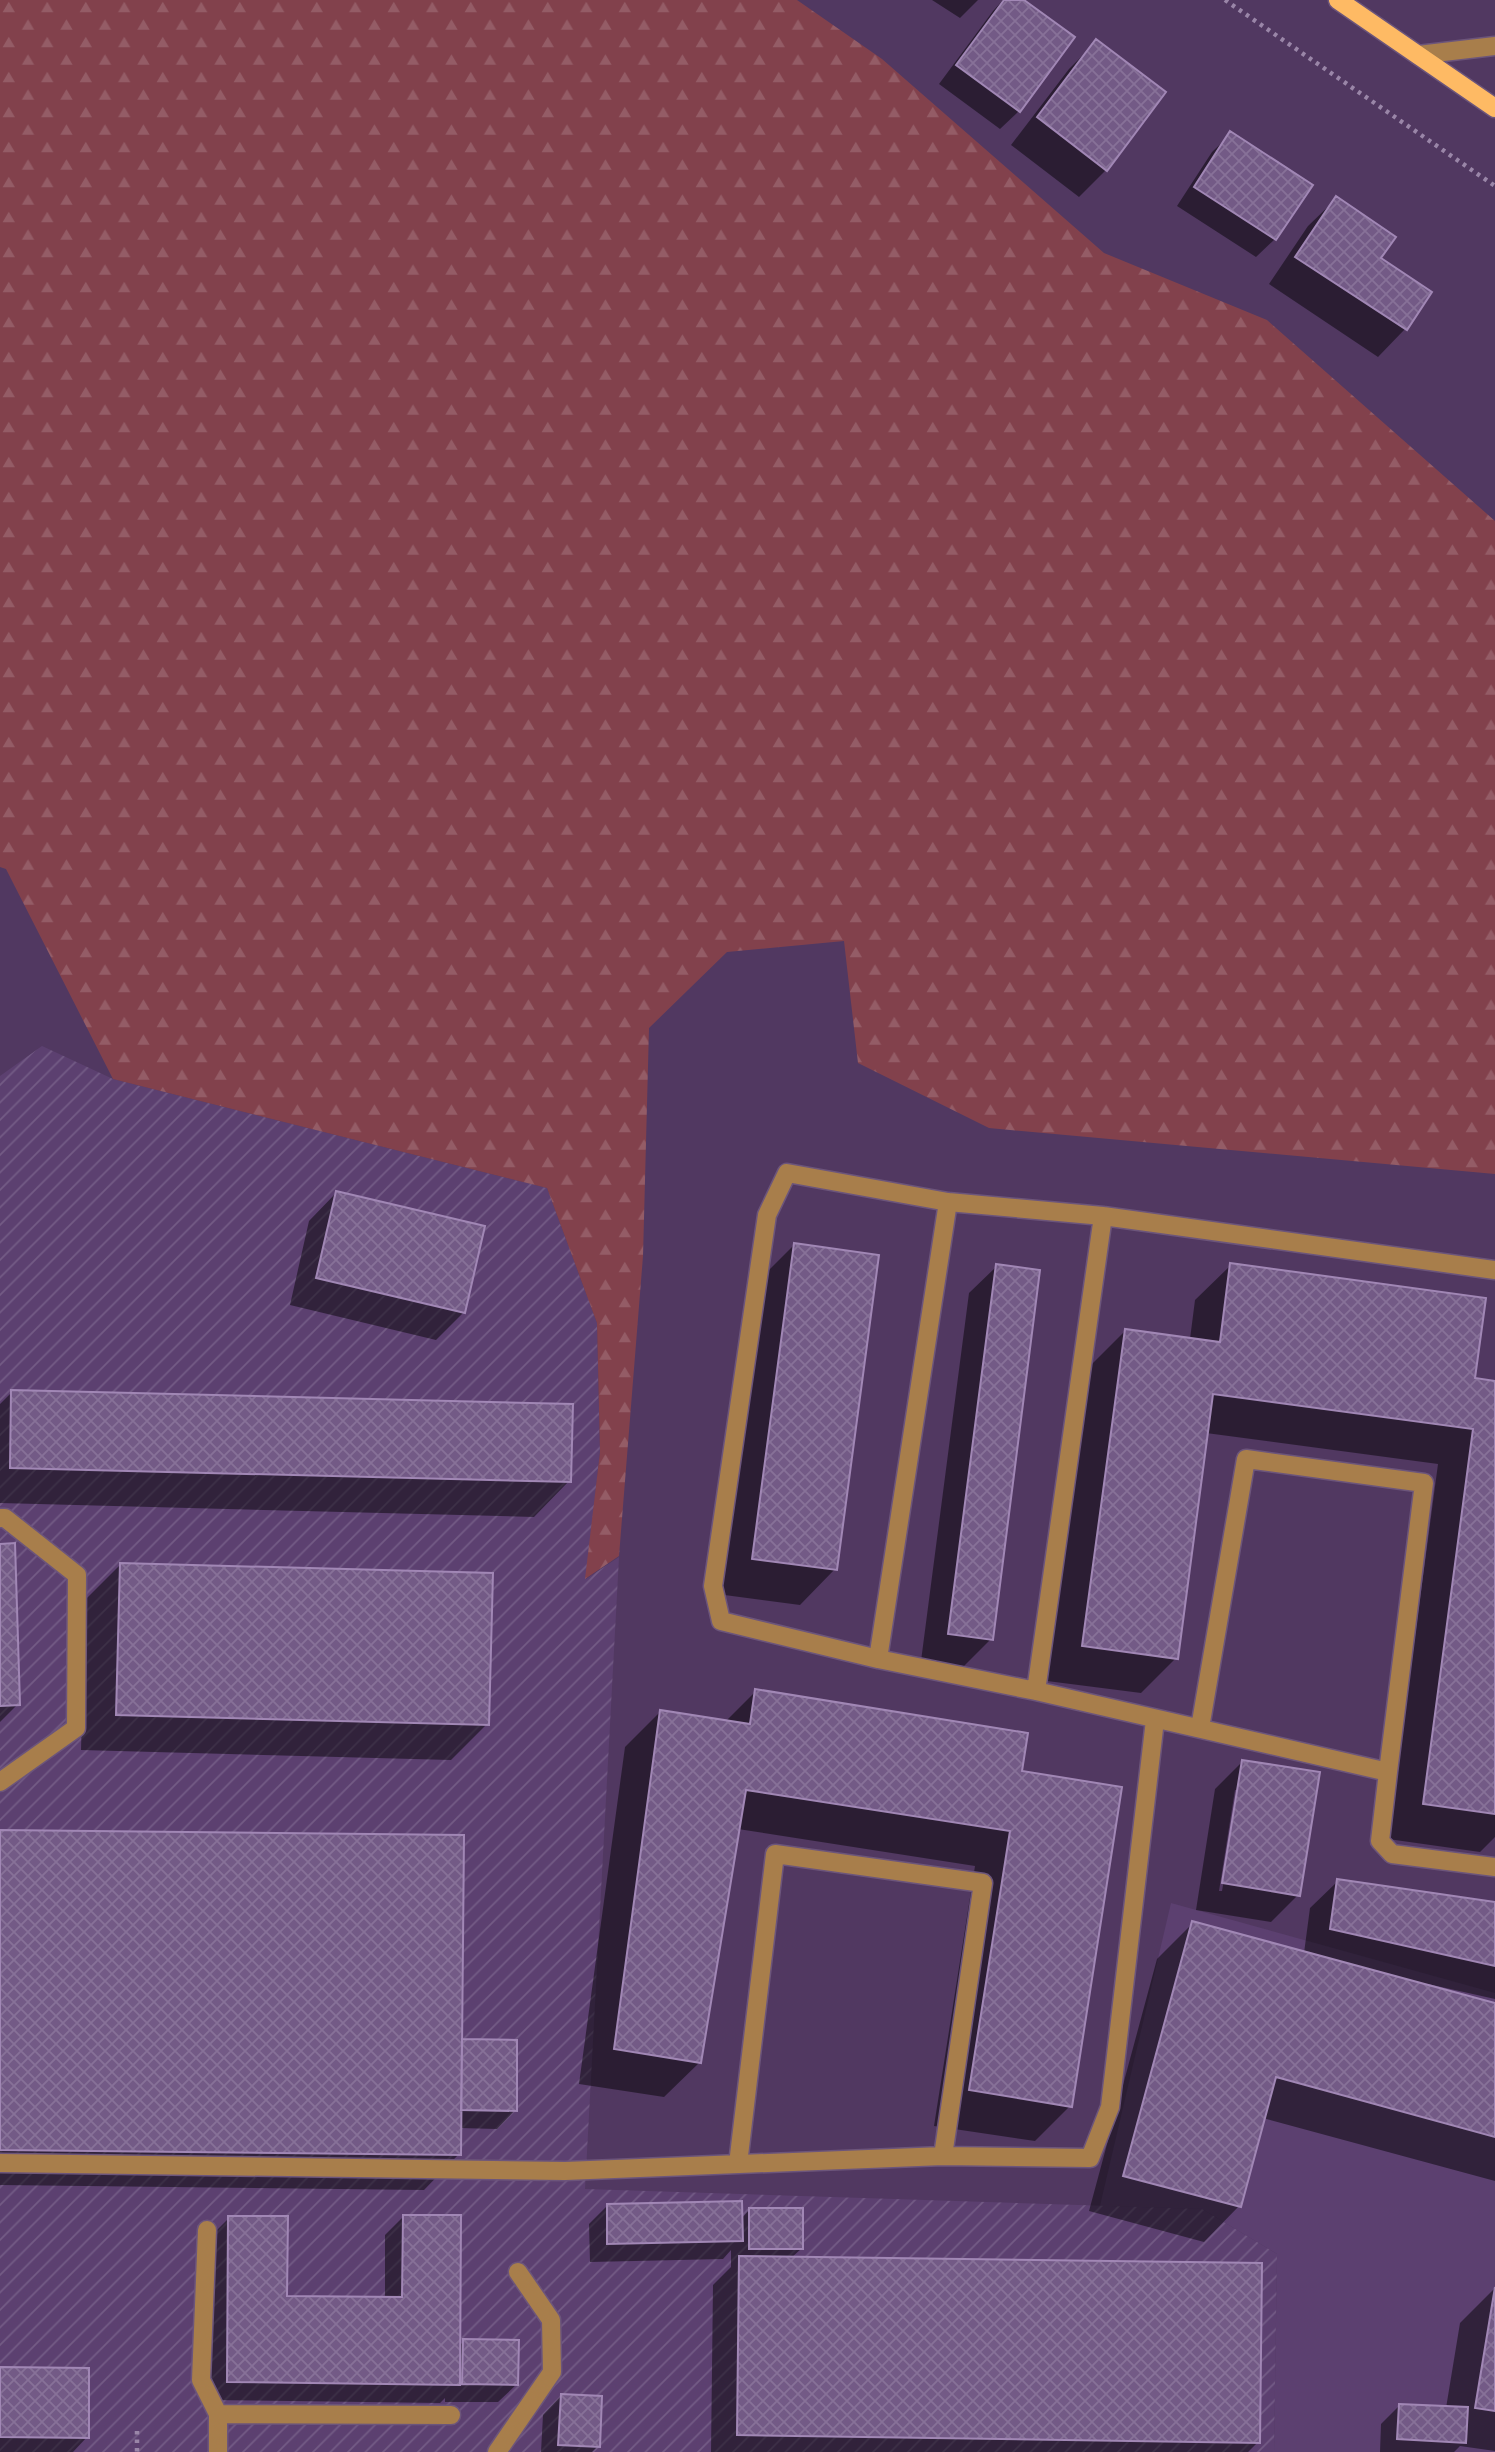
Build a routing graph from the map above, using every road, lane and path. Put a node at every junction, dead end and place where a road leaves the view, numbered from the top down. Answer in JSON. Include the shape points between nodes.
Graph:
{"nodes":[{"id":1,"x":1225,"y":0,"type":"edge"},
{"id":2,"x":1338,"y":0,"type":"edge"},
{"id":3,"x":1495,"y":46,"type":"edge"},
{"id":4,"x":1418,"y":55,"type":"junction"},
{"id":5,"x":1495,"y":108,"type":"edge"},
{"id":6,"x":1495,"y":186,"type":"edge"},
{"id":7,"x":948,"y":1202,"type":"junction"},
{"id":8,"x":1103,"y":1216,"type":"junction"},
{"id":9,"x":1495,"y":1270,"type":"edge"},
{"id":10,"x":0,"y":1518,"type":"edge"},
{"id":11,"x":878,"y":1659,"type":"junction"},
{"id":12,"x":1036,"y":1691,"type":"junction"},
{"id":13,"x":1155,"y":1720,"type":"junction"},
{"id":14,"x":1200,"y":1728,"type":"junction"},
{"id":15,"x":1388,"y":1772,"type":"junction"},
{"id":16,"x":0,"y":1782,"type":"edge"},
{"id":17,"x":1495,"y":1867,"type":"edge"},
{"id":18,"x":943,"y":2157,"type":"junction"},
{"id":19,"x":0,"y":2163,"type":"edge"},
{"id":20,"x":738,"y":2164,"type":"junction"},
{"id":21,"x":207,"y":2230,"type":"dead end"},
{"id":22,"x":517,"y":2272,"type":"dead end"},
{"id":23,"x":218,"y":2414,"type":"junction"},
{"id":24,"x":451,"y":2415,"type":"dead end"},
{"id":25,"x":137,"y":2431,"type":"dead end"},
{"id":26,"x":137,"y":2452,"type":"edge"},
{"id":27,"x":218,"y":2452,"type":"edge"},
{"id":28,"x":496,"y":2452,"type":"edge"}],
"edges":[{"from":1,"to":6,"type":"path"},
{"from":2,"to":4,"type":"main road"},
{"from":3,"to":4,"type":"street"},
{"from":4,"to":5,"type":"main road"},
{"from":7,"to":8,"type":"street"},
{"from":7,"to":11,"type":"street"},
{"from":7,"to":11,"type":"street","via":[[787,1173],[767,1215],[713,1586],[721,1622]]},
{"from":8,"to":9,"type":"street"},
{"from":8,"to":12,"type":"street"},
{"from":10,"to":16,"type":"street","via":[[77,1575],[76,1728]]},
{"from":11,"to":12,"type":"street"},
{"from":12,"to":13,"type":"street"},
{"from":13,"to":14,"type":"street"},
{"from":13,"to":18,"type":"street","via":[[1110,2107],[1090,2158]]},
{"from":14,"to":15,"type":"street"},
{"from":14,"to":15,"type":"street","via":[[1246,1459],[1423,1483]]},
{"from":15,"to":17,"type":"street","via":[[1380,1841],[1392,1854]]},
{"from":18,"to":20,"type":"street"},
{"from":18,"to":20,"type":"street","via":[[983,1883],[775,1854]]},
{"from":19,"to":20,"type":"street","via":[[565,2171]]},
{"from":21,"to":23,"type":"street","via":[[201,2381]]},
{"from":22,"to":28,"type":"street","via":[[551,2320],[552,2371]]},
{"from":23,"to":24,"type":"street"},
{"from":23,"to":27,"type":"street"},
{"from":25,"to":26,"type":"path"}]}
